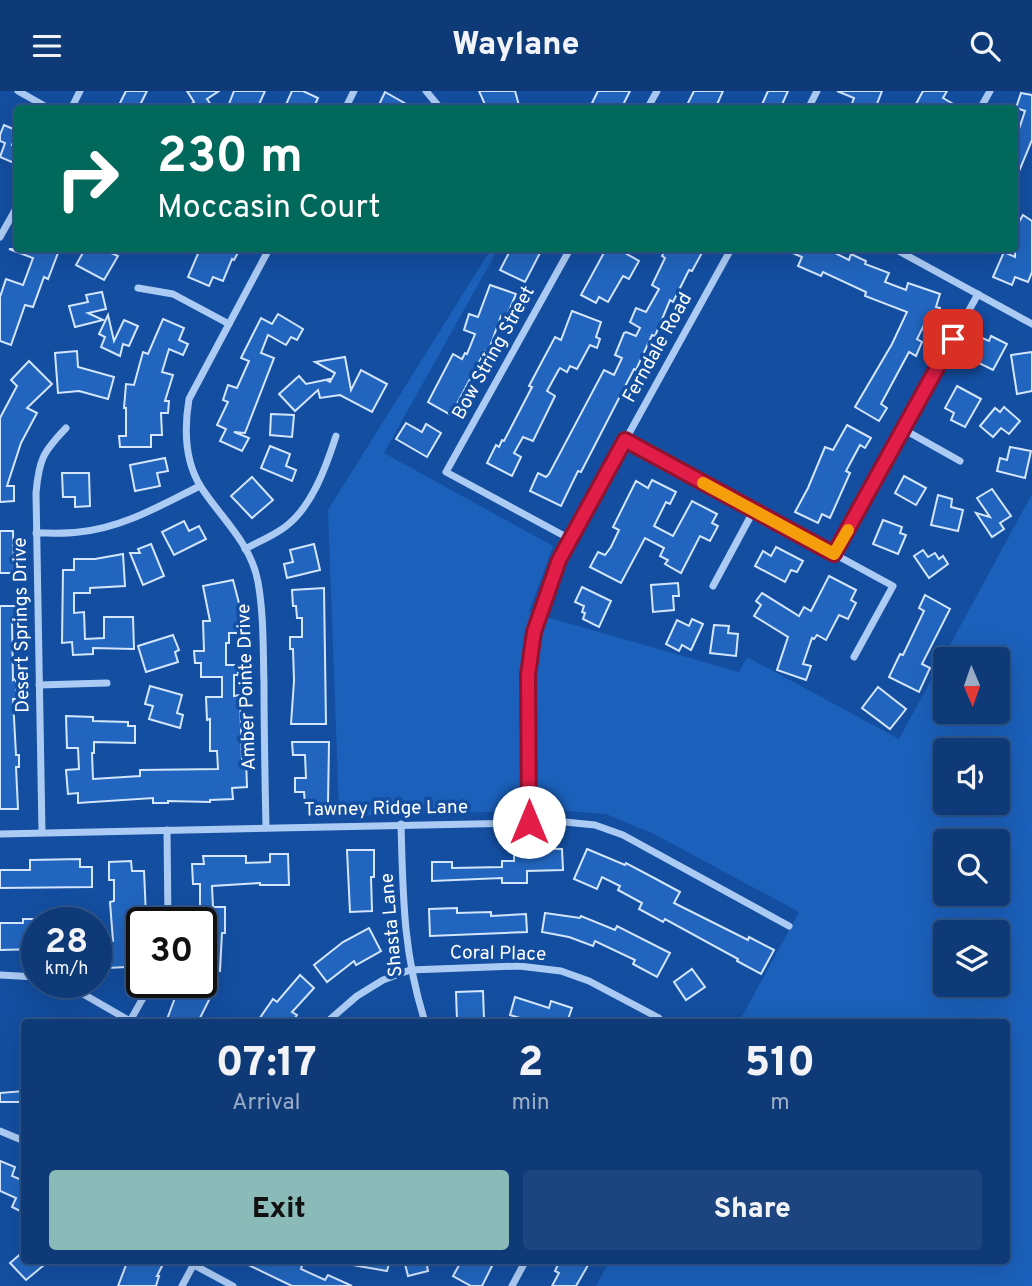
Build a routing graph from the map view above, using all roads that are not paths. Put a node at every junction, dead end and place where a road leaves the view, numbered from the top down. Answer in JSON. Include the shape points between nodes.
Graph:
{"nodes":[{"id":1,"x":18,"y":91,"type":"edge"},
{"id":2,"x":426,"y":91,"type":"edge"},
{"id":3,"x":43,"y":105,"type":"edge"},
{"id":4,"x":438,"y":105,"type":"edge"},
{"id":5,"x":14,"y":212,"type":"edge"},
{"id":6,"x":0,"y":237,"type":"edge"},
{"id":7,"x":267,"y":252,"type":"edge"},
{"id":8,"x":568,"y":252,"type":"edge"},
{"id":9,"x":729,"y":252,"type":"edge"},
{"id":10,"x":904,"y":252,"type":"edge"},
{"id":11,"x":138,"y":288,"type":"dead end"},
{"id":12,"x":978,"y":294,"type":"junction"},
{"id":13,"x":229,"y":324,"type":"junction"},
{"id":14,"x":1032,"y":324,"type":"edge"},
{"id":15,"x":66,"y":428,"type":"dead end"},
{"id":16,"x":903,"y":429,"type":"junction"},
{"id":17,"x":336,"y":436,"type":"dead end"},
{"id":18,"x":625,"y":440,"type":"junction"},
{"id":19,"x":960,"y":461,"type":"dead end"},
{"id":20,"x":200,"y":486,"type":"junction"},
{"id":21,"x":754,"y":510,"type":"junction"},
{"id":22,"x":36,"y":533,"type":"junction"},
{"id":23,"x":570,"y":539,"type":"junction"},
{"id":24,"x":245,"y":549,"type":"junction"},
{"id":25,"x":834,"y":554,"type":"junction"},
{"id":26,"x":713,"y":586,"type":"dead end"},
{"id":27,"x":854,"y":657,"type":"dead end"},
{"id":28,"x":107,"y":683,"type":"dead end"},
{"id":29,"x":39,"y":685,"type":"junction"},
{"id":30,"x":529,"y":822,"type":"junction"},
{"id":31,"x":401,"y":824,"type":"junction"},
{"id":32,"x":266,"y":828,"type":"junction"},
{"id":33,"x":167,"y":830,"type":"junction"},
{"id":34,"x":42,"y":832,"type":"junction"},
{"id":35,"x":0,"y":834,"type":"edge"},
{"id":36,"x":168,"y":907,"type":"edge"},
{"id":37,"x":789,"y":926,"type":"dead end"},
{"id":38,"x":410,"y":970,"type":"junction"},
{"id":39,"x":0,"y":975,"type":"edge"},
{"id":40,"x":21,"y":976,"type":"edge"},
{"id":41,"x":90,"y":998,"type":"edge"},
{"id":42,"x":143,"y":998,"type":"edge"},
{"id":43,"x":127,"y":1019,"type":"edge"},
{"id":44,"x":131,"y":1019,"type":"edge"},
{"id":45,"x":330,"y":1019,"type":"edge"},
{"id":46,"x":424,"y":1019,"type":"edge"},
{"id":47,"x":656,"y":1019,"type":"edge"},
{"id":48,"x":0,"y":1131,"type":"edge"},
{"id":49,"x":21,"y":1140,"type":"edge"},
{"id":50,"x":194,"y":1264,"type":"edge"},
{"id":51,"x":198,"y":1264,"type":"edge"},
{"id":52,"x":524,"y":1264,"type":"edge"},
{"id":53,"x":182,"y":1286,"type":"edge"},
{"id":54,"x":233,"y":1286,"type":"edge"},
{"id":55,"x":512,"y":1286,"type":"edge"}],
"edges":[{"from":1,"to":3,"type":"street"},
{"from":2,"to":4,"type":"street"},
{"from":5,"to":6,"type":"street"},
{"from":7,"to":13,"type":"street","name":"Amber Pointe Drive"},
{"from":8,"to":23,"type":"street","name":"Bow String Street","via":[[446,473]]},
{"from":9,"to":18,"type":"street","name":"Ferndale Road"},
{"from":10,"to":12,"type":"street"},
{"from":11,"to":13,"type":"street","via":[[173,294]]},
{"from":12,"to":14,"type":"street"},
{"from":12,"to":16,"type":"street"},
{"from":13,"to":20,"type":"street","name":"Amber Pointe Drive","via":[[188,399],[186,442]]},
{"from":15,"to":22,"type":"street","name":"Desert Springs Drive","via":[[46,450],[38,468]]},
{"from":16,"to":19,"type":"street"},
{"from":16,"to":25,"type":"street"},
{"from":17,"to":24,"type":"street","via":[[303,509],[285,527]]},
{"from":18,"to":21,"type":"street"},
{"from":18,"to":23,"type":"street","name":"Ferndale Road"},
{"from":20,"to":22,"type":"street","via":[[109,527],[79,533]]},
{"from":20,"to":24,"type":"street","name":"Amber Pointe Drive"},
{"from":21,"to":25,"type":"street"},
{"from":21,"to":26,"type":"street"},
{"from":22,"to":29,"type":"street","name":"Desert Springs Drive"},
{"from":23,"to":30,"type":"street","name":"Ferndale Road","via":[[551,581],[530,655]]},
{"from":24,"to":32,"type":"street","name":"Amber Pointe Drive","via":[[257,579],[262,615]]},
{"from":25,"to":27,"type":"street","via":[[893,586]]},
{"from":28,"to":29,"type":"street"},
{"from":29,"to":34,"type":"street","name":"Desert Springs Drive"},
{"from":30,"to":31,"type":"street","name":"Tawney Ridge Lane"},
{"from":30,"to":37,"type":"street","name":"Tawney Ridge Lane","via":[[585,824],[623,835]]},
{"from":31,"to":32,"type":"street","name":"Tawney Ridge Lane"},
{"from":31,"to":38,"type":"street","name":"Shasta Lane"},
{"from":32,"to":33,"type":"street","name":"Tawney Ridge Lane"},
{"from":33,"to":34,"type":"street","name":"Tawney Ridge Lane"},
{"from":33,"to":36,"type":"street"},
{"from":34,"to":35,"type":"street","name":"Tawney Ridge Lane"},
{"from":38,"to":45,"type":"street","via":[[357,996]]},
{"from":38,"to":46,"type":"street","name":"Shasta Lane"},
{"from":38,"to":47,"type":"street","name":"Coral Place","via":[[519,967],[561,971],[589,981]]},
{"from":39,"to":40,"type":"street"},
{"from":41,"to":43,"type":"street"},
{"from":42,"to":44,"type":"street"},
{"from":48,"to":49,"type":"street"},
{"from":50,"to":53,"type":"street"},
{"from":51,"to":54,"type":"street"},
{"from":52,"to":55,"type":"street"}]}
